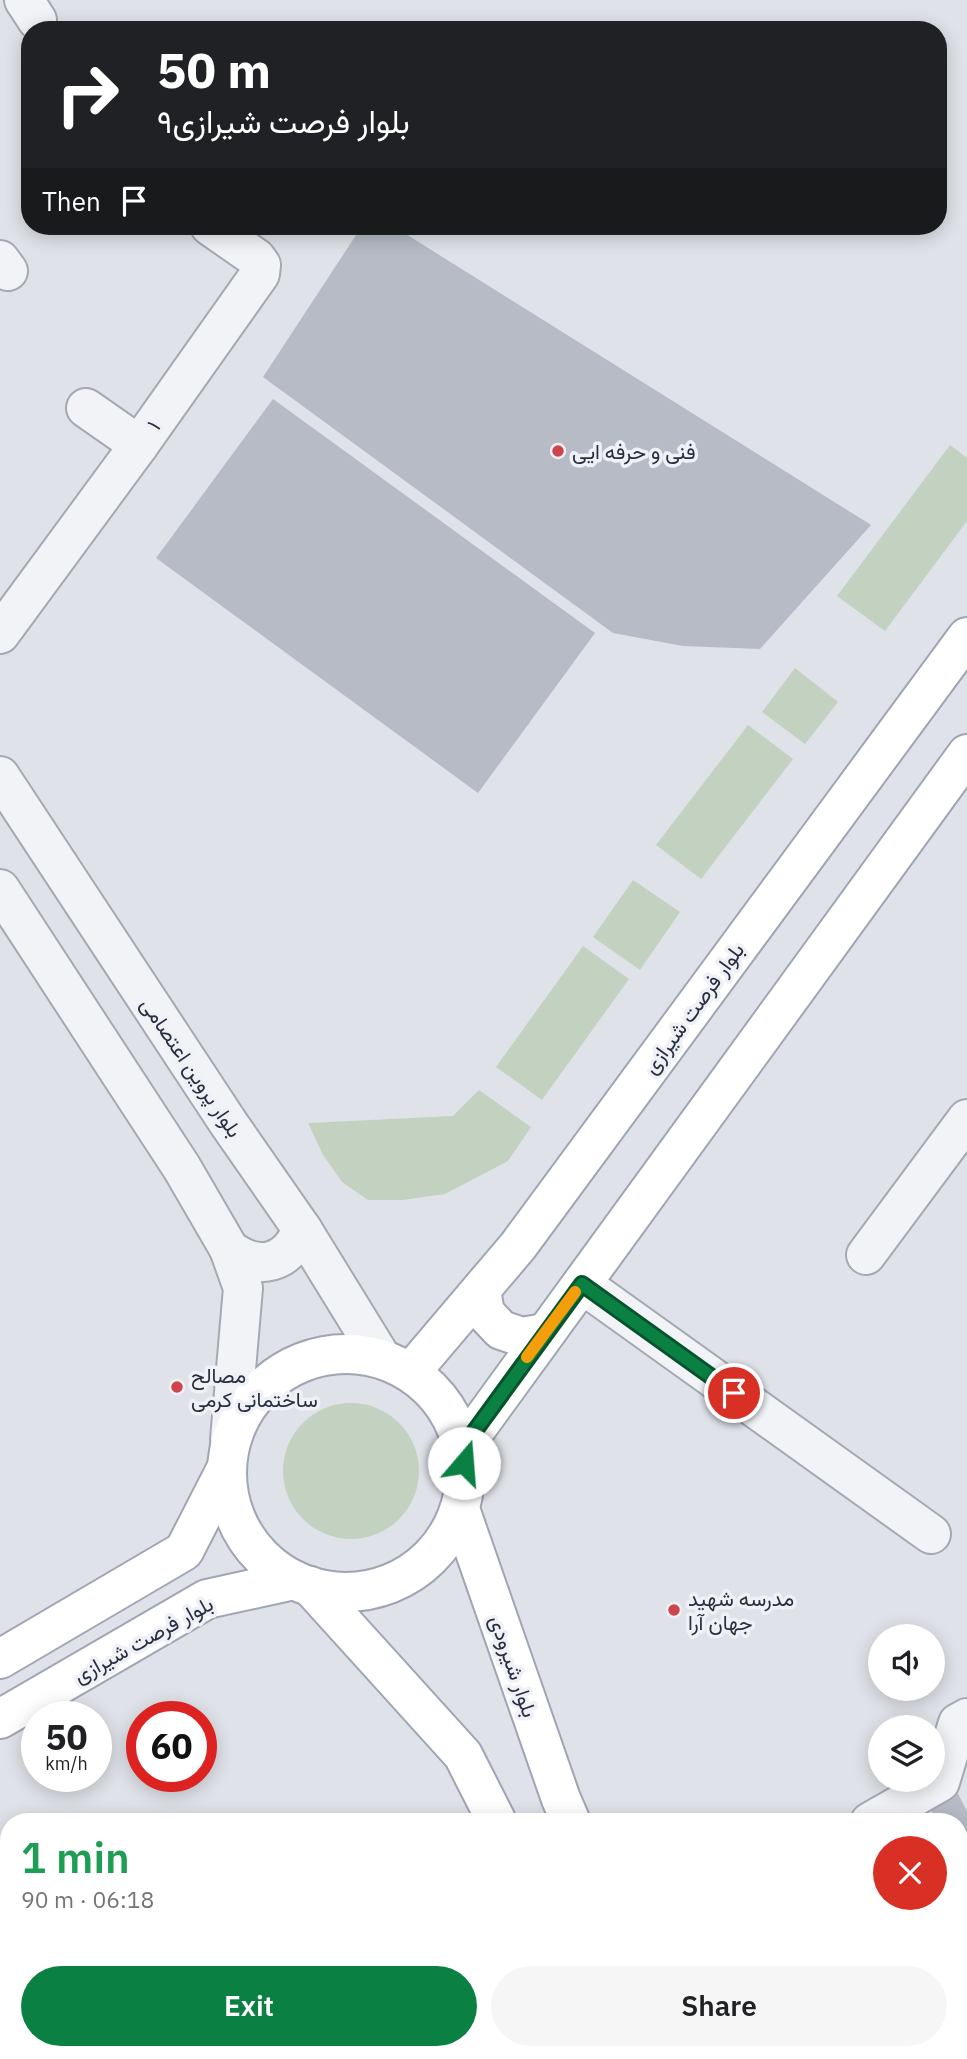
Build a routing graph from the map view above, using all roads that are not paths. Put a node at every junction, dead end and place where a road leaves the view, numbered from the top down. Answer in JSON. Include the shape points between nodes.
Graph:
{"nodes":[{"id":1,"x":223,"y":235,"type":"edge"},
{"id":2,"x":86,"y":408,"type":"dead end"},
{"id":3,"x":139,"y":446,"type":"junction"},
{"id":4,"x":0,"y":634,"type":"edge"},
{"id":5,"x":967,"y":637,"type":"edge"},
{"id":6,"x":967,"y":754,"type":"edge"},
{"id":7,"x":0,"y":776,"type":"edge"},
{"id":8,"x":0,"y":889,"type":"edge"},
{"id":9,"x":967,"y":1119,"type":"edge"},
{"id":10,"x":302,"y":1229,"type":"junction"},
{"id":11,"x":229,"y":1249,"type":"junction"},
{"id":12,"x":866,"y":1255,"type":"dead end"},
{"id":13,"x":582,"y":1284,"type":"junction"},
{"id":14,"x":481,"y":1290,"type":"junction"},
{"id":15,"x":545,"y":1333,"type":"junction"},
{"id":16,"x":396,"y":1366,"type":"junction"},
{"id":17,"x":463,"y":1447,"type":"junction"},
{"id":18,"x":228,"y":1455,"type":"junction"},
{"id":19,"x":460,"y":1509,"type":"junction"},
{"id":20,"x":931,"y":1534,"type":"dead end"},
{"id":21,"x":302,"y":1583,"type":"junction"},
{"id":22,"x":0,"y":1659,"type":"edge"},
{"id":23,"x":967,"y":1717,"type":"edge"},
{"id":24,"x":0,"y":1719,"type":"edge"},
{"id":25,"x":492,"y":1813,"type":"edge"},
{"id":26,"x":567,"y":1813,"type":"edge"},
{"id":27,"x":886,"y":1813,"type":"edge"}],
"edges":[{"from":1,"to":3,"type":"street","name":"۱","via":[[256,258],[260,274]]},
{"from":2,"to":3,"type":"street"},
{"from":3,"to":4,"type":"street","name":"۱"},
{"from":5,"to":14,"type":"main road","name":"بلوار فرصت شیرازی"},
{"from":6,"to":13,"type":"main road"},
{"from":7,"to":10,"type":"street","name":"بلوار پروین اعتصامی"},
{"from":8,"to":11,"type":"street","via":[[182,1168]]},
{"from":9,"to":12,"type":"street"},
{"from":10,"to":11,"type":"street","via":[[297,1243],[272,1261],[241,1259]]},
{"from":10,"to":16,"type":"street","name":"بلوار پروین اعتصامی"},
{"from":11,"to":18,"type":"street","via":[[243,1288]]},
{"from":13,"to":15,"type":"main road"},
{"from":13,"to":20,"type":"street"},
{"from":14,"to":15,"type":"main road","via":[[485,1312],[501,1329],[522,1337]]},
{"from":14,"to":16,"type":"main road","name":"بلوار فرصت شیرازی"},
{"from":15,"to":17,"type":"main road"},
{"from":16,"to":17,"type":"main road","via":[[430,1387],[456,1425]]},
{"from":16,"to":18,"type":"main road","via":[[377,1357],[340,1353],[304,1360],[271,1378],[246,1406]]},
{"from":17,"to":19,"type":"main road","via":[[466,1478]]},
{"from":18,"to":21,"type":"main road","via":[[229,1501],[240,1530],[258,1554]]},
{"from":18,"to":22,"type":"main road","via":[[184,1551]]},
{"from":19,"to":21,"type":"main road","via":[[427,1561],[401,1579],[372,1589],[341,1592]]},
{"from":19,"to":26,"type":"main road","name":"بلوار شیرودی"},
{"from":21,"to":24,"type":"main road","name":"بلوار فرصت شیرازی","via":[[207,1599]]},
{"from":21,"to":25,"type":"main road","via":[[463,1755]]},
{"from":23,"to":27,"type":"street","via":[[958,1723],[940,1782]]}]}
